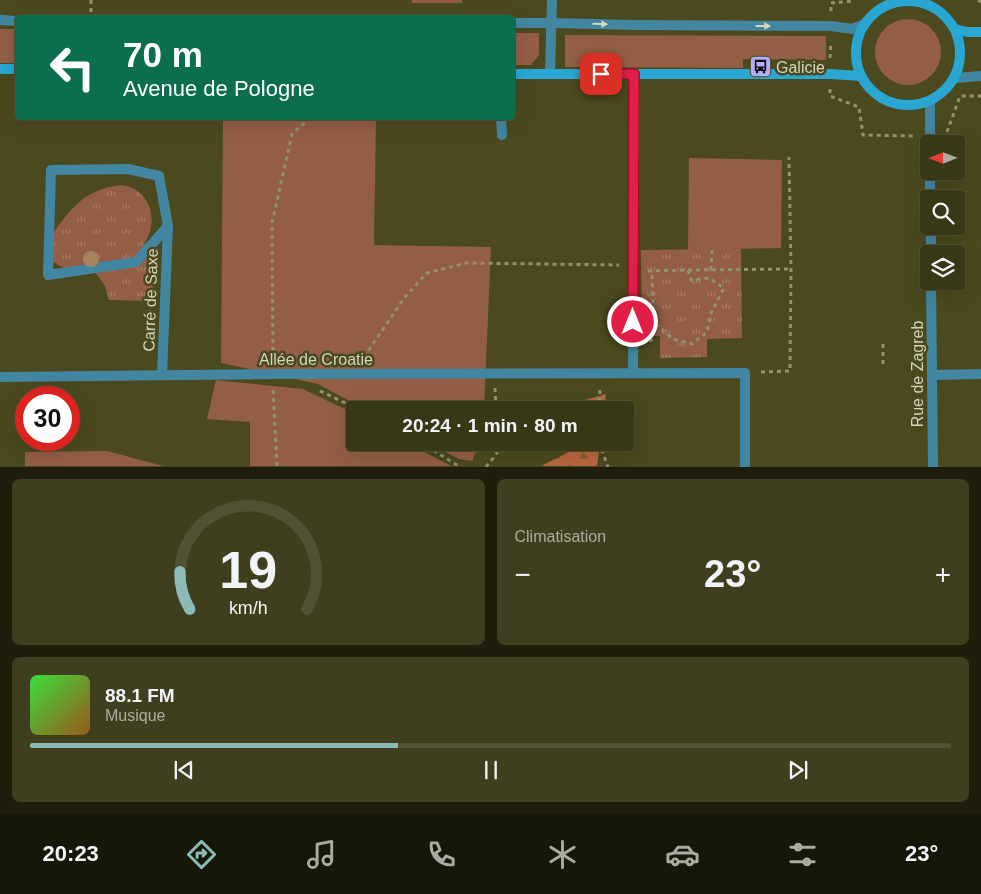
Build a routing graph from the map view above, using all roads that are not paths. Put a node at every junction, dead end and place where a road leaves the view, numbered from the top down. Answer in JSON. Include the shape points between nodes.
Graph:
{"nodes":[{"id":1,"x":552,"y":0,"type":"edge"},
{"id":2,"x":884,"y":4,"type":"edge"},
{"id":3,"x":935,"y":4,"type":"edge"},
{"id":4,"x":0,"y":20,"type":"edge"},
{"id":5,"x":15,"y":21,"type":"edge"},
{"id":6,"x":515,"y":23,"type":"edge"},
{"id":7,"x":552,"y":23,"type":"junction"},
{"id":8,"x":865,"y":24,"type":"junction"},
{"id":9,"x":955,"y":29,"type":"junction"},
{"id":10,"x":981,"y":32,"type":"edge"},
{"id":11,"x":0,"y":69,"type":"edge"},
{"id":12,"x":15,"y":69,"type":"edge"},
{"id":13,"x":515,"y":74,"type":"edge"},
{"id":14,"x":550,"y":74,"type":"junction"},
{"id":15,"x":634,"y":74,"type":"junction"},
{"id":16,"x":861,"y":76,"type":"junction"},
{"id":17,"x":981,"y":76,"type":"edge"},
{"id":18,"x":955,"y":78,"type":"junction"},
{"id":19,"x":930,"y":101,"type":"junction"},
{"id":20,"x":502,"y":120,"type":"edge"},
{"id":21,"x":502,"y":135,"type":"dead end"},
{"id":22,"x":930,"y":135,"type":"edge"},
{"id":23,"x":168,"y":226,"type":"junction"},
{"id":24,"x":932,"y":290,"type":"edge"},
{"id":25,"x":633,"y":374,"type":"junction"},
{"id":26,"x":981,"y":374,"type":"edge"},
{"id":27,"x":162,"y":375,"type":"junction"},
{"id":28,"x":932,"y":375,"type":"junction"},
{"id":29,"x":0,"y":377,"type":"edge"},
{"id":30,"x":745,"y":466,"type":"edge"},
{"id":31,"x":933,"y":466,"type":"edge"}],
"edges":[{"from":1,"to":7,"type":"street"},
{"from":2,"to":3,"type":"street","via":[[909,1]]},
{"from":2,"to":8,"type":"street"},
{"from":3,"to":9,"type":"street"},
{"from":4,"to":5,"type":"street"},
{"from":6,"to":7,"type":"street"},
{"from":7,"to":8,"type":"street","one_way":true,"via":[[831,26],[852,29]]},
{"from":7,"to":14,"type":"street"},
{"from":8,"to":16,"type":"street","via":[[856,49]]},
{"from":9,"to":10,"type":"street"},
{"from":9,"to":18,"type":"street","via":[[961,53]]},
{"from":11,"to":12,"type":"street"},
{"from":13,"to":14,"type":"street"},
{"from":14,"to":15,"type":"street"},
{"from":15,"to":16,"type":"street"},
{"from":15,"to":25,"type":"street"},
{"from":16,"to":19,"type":"street","via":[[880,98],[893,104],[919,105]]},
{"from":17,"to":18,"type":"street"},
{"from":18,"to":19,"type":"street","via":[[949,87]]},
{"from":19,"to":22,"type":"street"},
{"from":20,"to":21,"type":"street"},
{"from":23,"to":23,"type":"street","name":"Carré de Saxe","via":[[159,176],[128,169],[51,170],[48,275],[136,262]]},
{"from":23,"to":27,"type":"street","name":"Carré de Saxe"},
{"from":24,"to":28,"type":"street","name":"Rue de Zagreb"},
{"from":25,"to":27,"type":"street","name":"Allée de Croatie"},
{"from":25,"to":30,"type":"street","name":"Allée de Croatie","via":[[745,373]]},
{"from":26,"to":28,"type":"street"},
{"from":27,"to":29,"type":"street","name":"Allée de Croatie"},
{"from":28,"to":31,"type":"street","name":"Rue de Zagreb"}]}
